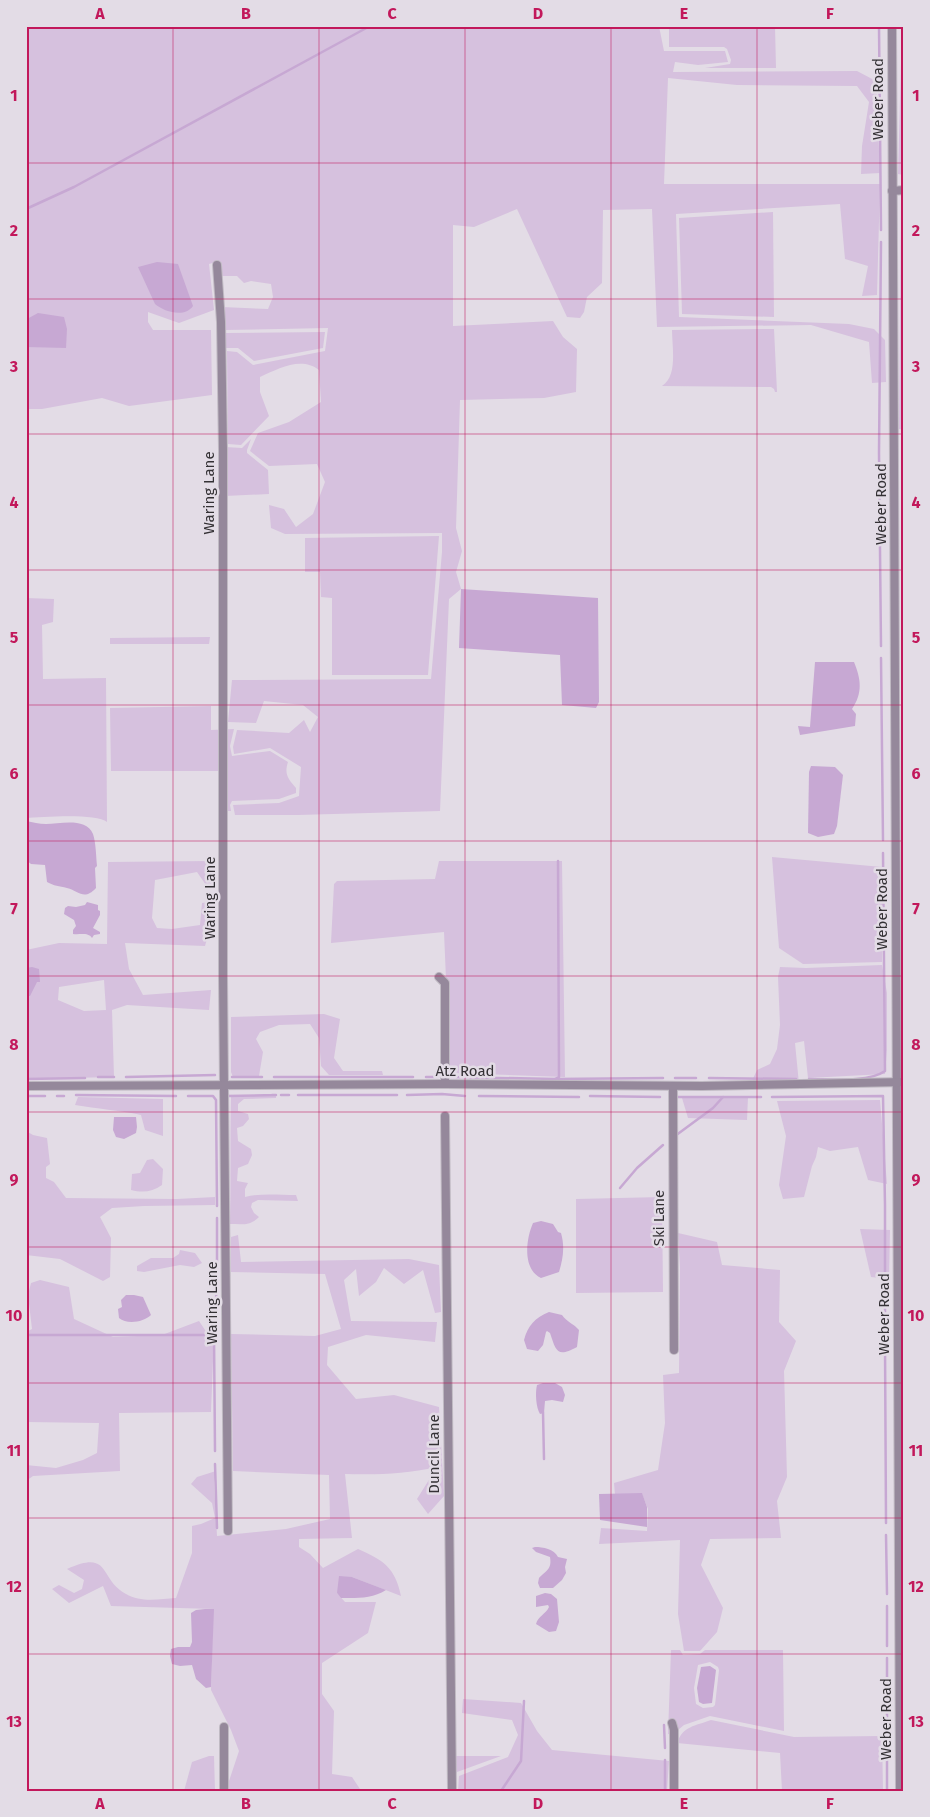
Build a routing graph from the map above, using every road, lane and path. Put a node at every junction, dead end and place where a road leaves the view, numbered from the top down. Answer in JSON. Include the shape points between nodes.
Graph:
{"nodes":[{"id":1,"x":892,"y":26,"type":"edge"},
{"id":2,"x":904,"y":190,"type":"edge"},
{"id":3,"x":892,"y":191,"type":"junction"},
{"id":4,"x":217,"y":265,"type":"dead end"},
{"id":5,"x":439,"y":977,"type":"dead end"},
{"id":6,"x":900,"y":1082,"type":"edge"},
{"id":7,"x":445,"y":1084,"type":"junction"},
{"id":8,"x":224,"y":1085,"type":"junction"},
{"id":9,"x":26,"y":1086,"type":"edge"},
{"id":10,"x":673,"y":1086,"type":"junction"},
{"id":11,"x":446,"y":1116,"type":"dead end"},
{"id":12,"x":674,"y":1350,"type":"dead end"},
{"id":13,"x":228,"y":1531,"type":"dead end"},
{"id":14,"x":672,"y":1723,"type":"dead end"},
{"id":15,"x":224,"y":1728,"type":"dead end"},
{"id":16,"x":224,"y":1791,"type":"edge"},
{"id":17,"x":452,"y":1791,"type":"edge"},
{"id":18,"x":674,"y":1791,"type":"edge"},
{"id":19,"x":900,"y":1791,"type":"edge"}],
"edges":[{"from":1,"to":3,"type":"street","name":"Weber Road"},
{"from":2,"to":3,"type":"street"},
{"from":3,"to":6,"type":"street","name":"Weber Road"},
{"from":4,"to":8,"type":"street","name":"Waring Lane","via":[[223,450]]},
{"from":5,"to":7,"type":"street","via":[[445,983]]},
{"from":6,"to":10,"type":"street","name":"Atz Road"},
{"from":6,"to":19,"type":"street","name":"Weber Road"},
{"from":7,"to":8,"type":"street","name":"Atz Road"},
{"from":7,"to":10,"type":"street","name":"Atz Road"},
{"from":8,"to":9,"type":"street","name":"Atz Road"},
{"from":8,"to":13,"type":"street","name":"Waring Lane"},
{"from":10,"to":12,"type":"street","name":"Ski Lane"},
{"from":11,"to":17,"type":"street","name":"Duncil Lane"},
{"from":14,"to":18,"type":"street"},
{"from":15,"to":16,"type":"street"}]}
